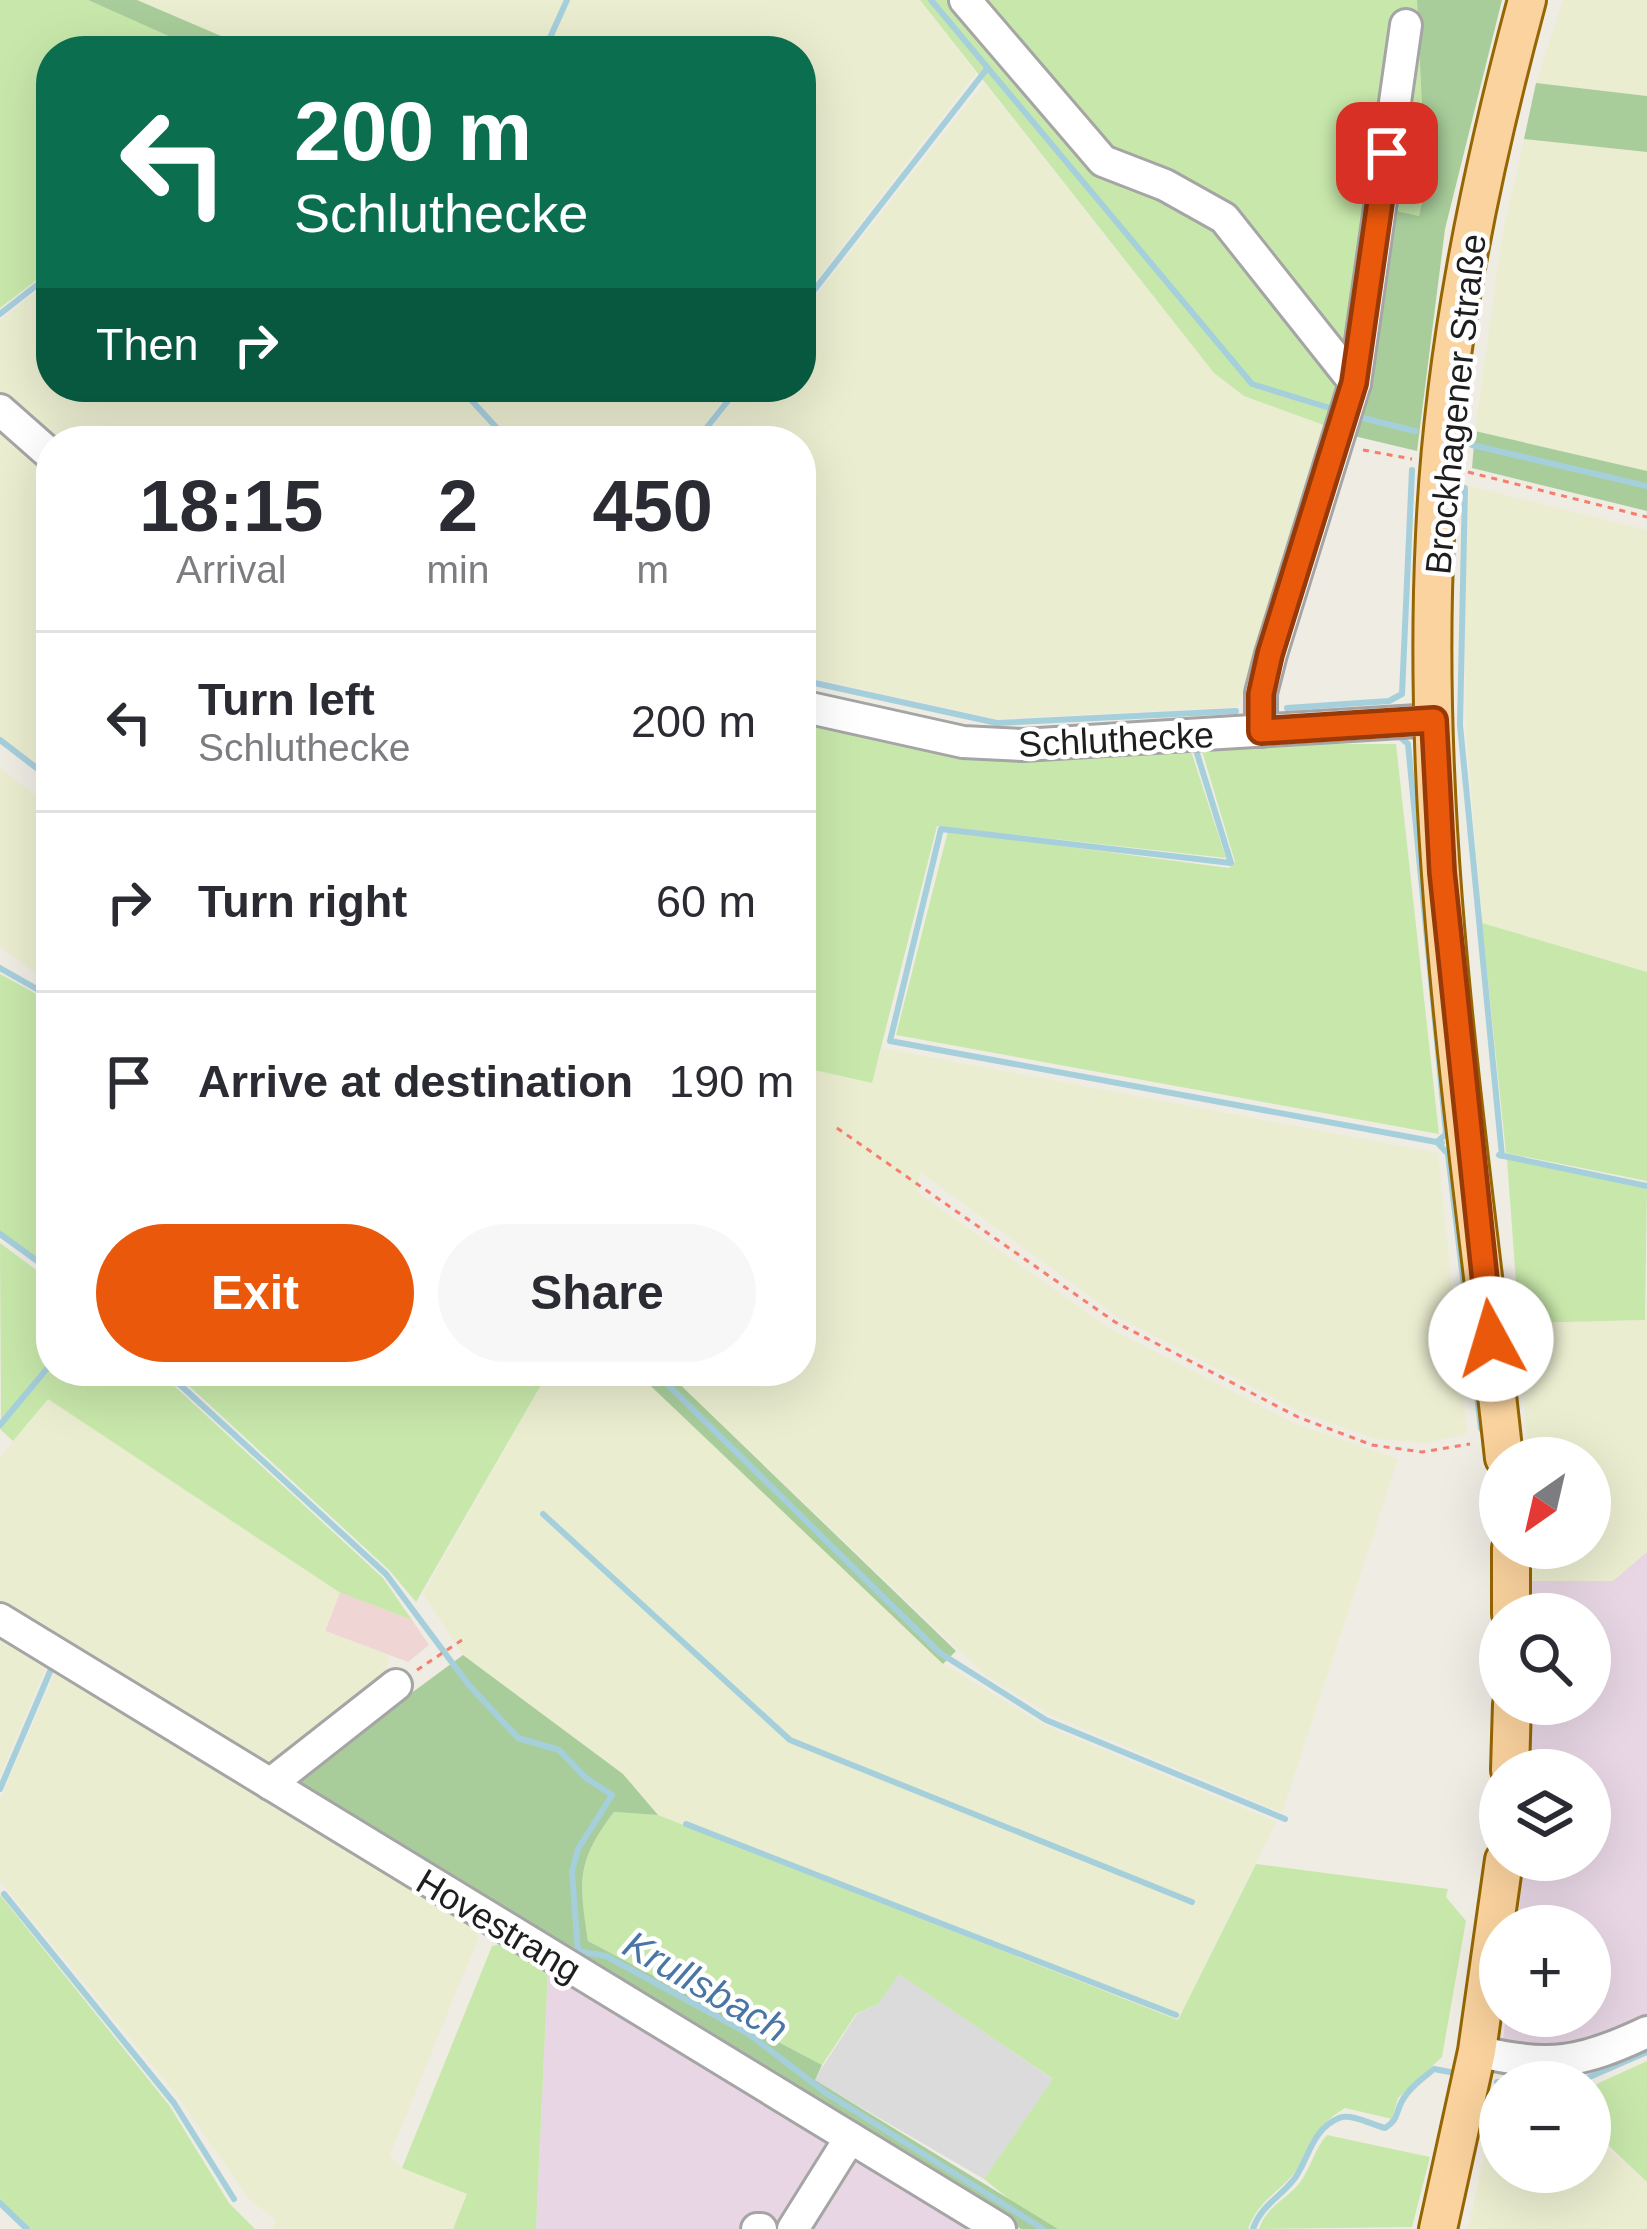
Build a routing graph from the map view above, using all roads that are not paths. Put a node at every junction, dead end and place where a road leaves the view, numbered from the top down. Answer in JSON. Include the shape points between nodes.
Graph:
{"nodes":[{"id":1,"x":965,"y":0,"type":"edge"},
{"id":2,"x":1527,"y":0,"type":"edge"},
{"id":3,"x":1406,"y":25,"type":"dead end"},
{"id":4,"x":1354,"y":383,"type":"junction"},
{"id":5,"x":0,"y":410,"type":"edge"},
{"id":6,"x":36,"y":442,"type":"edge"},
{"id":7,"x":816,"y":709,"type":"edge"},
{"id":8,"x":1434,"y":720,"type":"junction"},
{"id":9,"x":1261,"y":731,"type":"junction"},
{"id":10,"x":1502,"y":1437,"type":"edge"},
{"id":11,"x":0,"y":1619,"type":"edge"},
{"id":12,"x":396,"y":1685,"type":"dead end"},
{"id":13,"x":270,"y":1784,"type":"junction"},
{"id":14,"x":1501,"y":1881,"type":"edge"},
{"id":15,"x":1647,"y":2032,"type":"edge"},
{"id":16,"x":1478,"y":2051,"type":"junction"},
{"id":17,"x":850,"y":2138,"type":"junction"},
{"id":18,"x":794,"y":2229,"type":"edge"},
{"id":19,"x":1000,"y":2229,"type":"edge"},
{"id":20,"x":1438,"y":2229,"type":"edge"}],
"edges":[{"from":1,"to":4,"type":"street","via":[[1103,161],[1224,218]]},
{"from":2,"to":8,"type":"main road","name":"Brockhagener Straße","via":[[1470,235],[1441,464]]},
{"from":3,"to":4,"type":"street"},
{"from":4,"to":9,"type":"street","via":[[1270,654]]},
{"from":5,"to":6,"type":"street"},
{"from":7,"to":9,"type":"street","name":"Schluthecke","via":[[963,742],[1023,746]]},
{"from":8,"to":9,"type":"street","name":"Schluthecke"},
{"from":8,"to":10,"type":"main road","name":"Brockhagener Straße","via":[[1442,872]]},
{"from":11,"to":13,"type":"street","name":"Hovestrang"},
{"from":12,"to":13,"type":"street"},
{"from":13,"to":17,"type":"street","name":"Hovestrang"},
{"from":14,"to":16,"type":"main road"},
{"from":15,"to":16,"type":"street","via":[[1567,2063]]},
{"from":16,"to":20,"type":"main road"},
{"from":17,"to":18,"type":"street"},
{"from":17,"to":19,"type":"street","name":"Hovestrang"}]}
